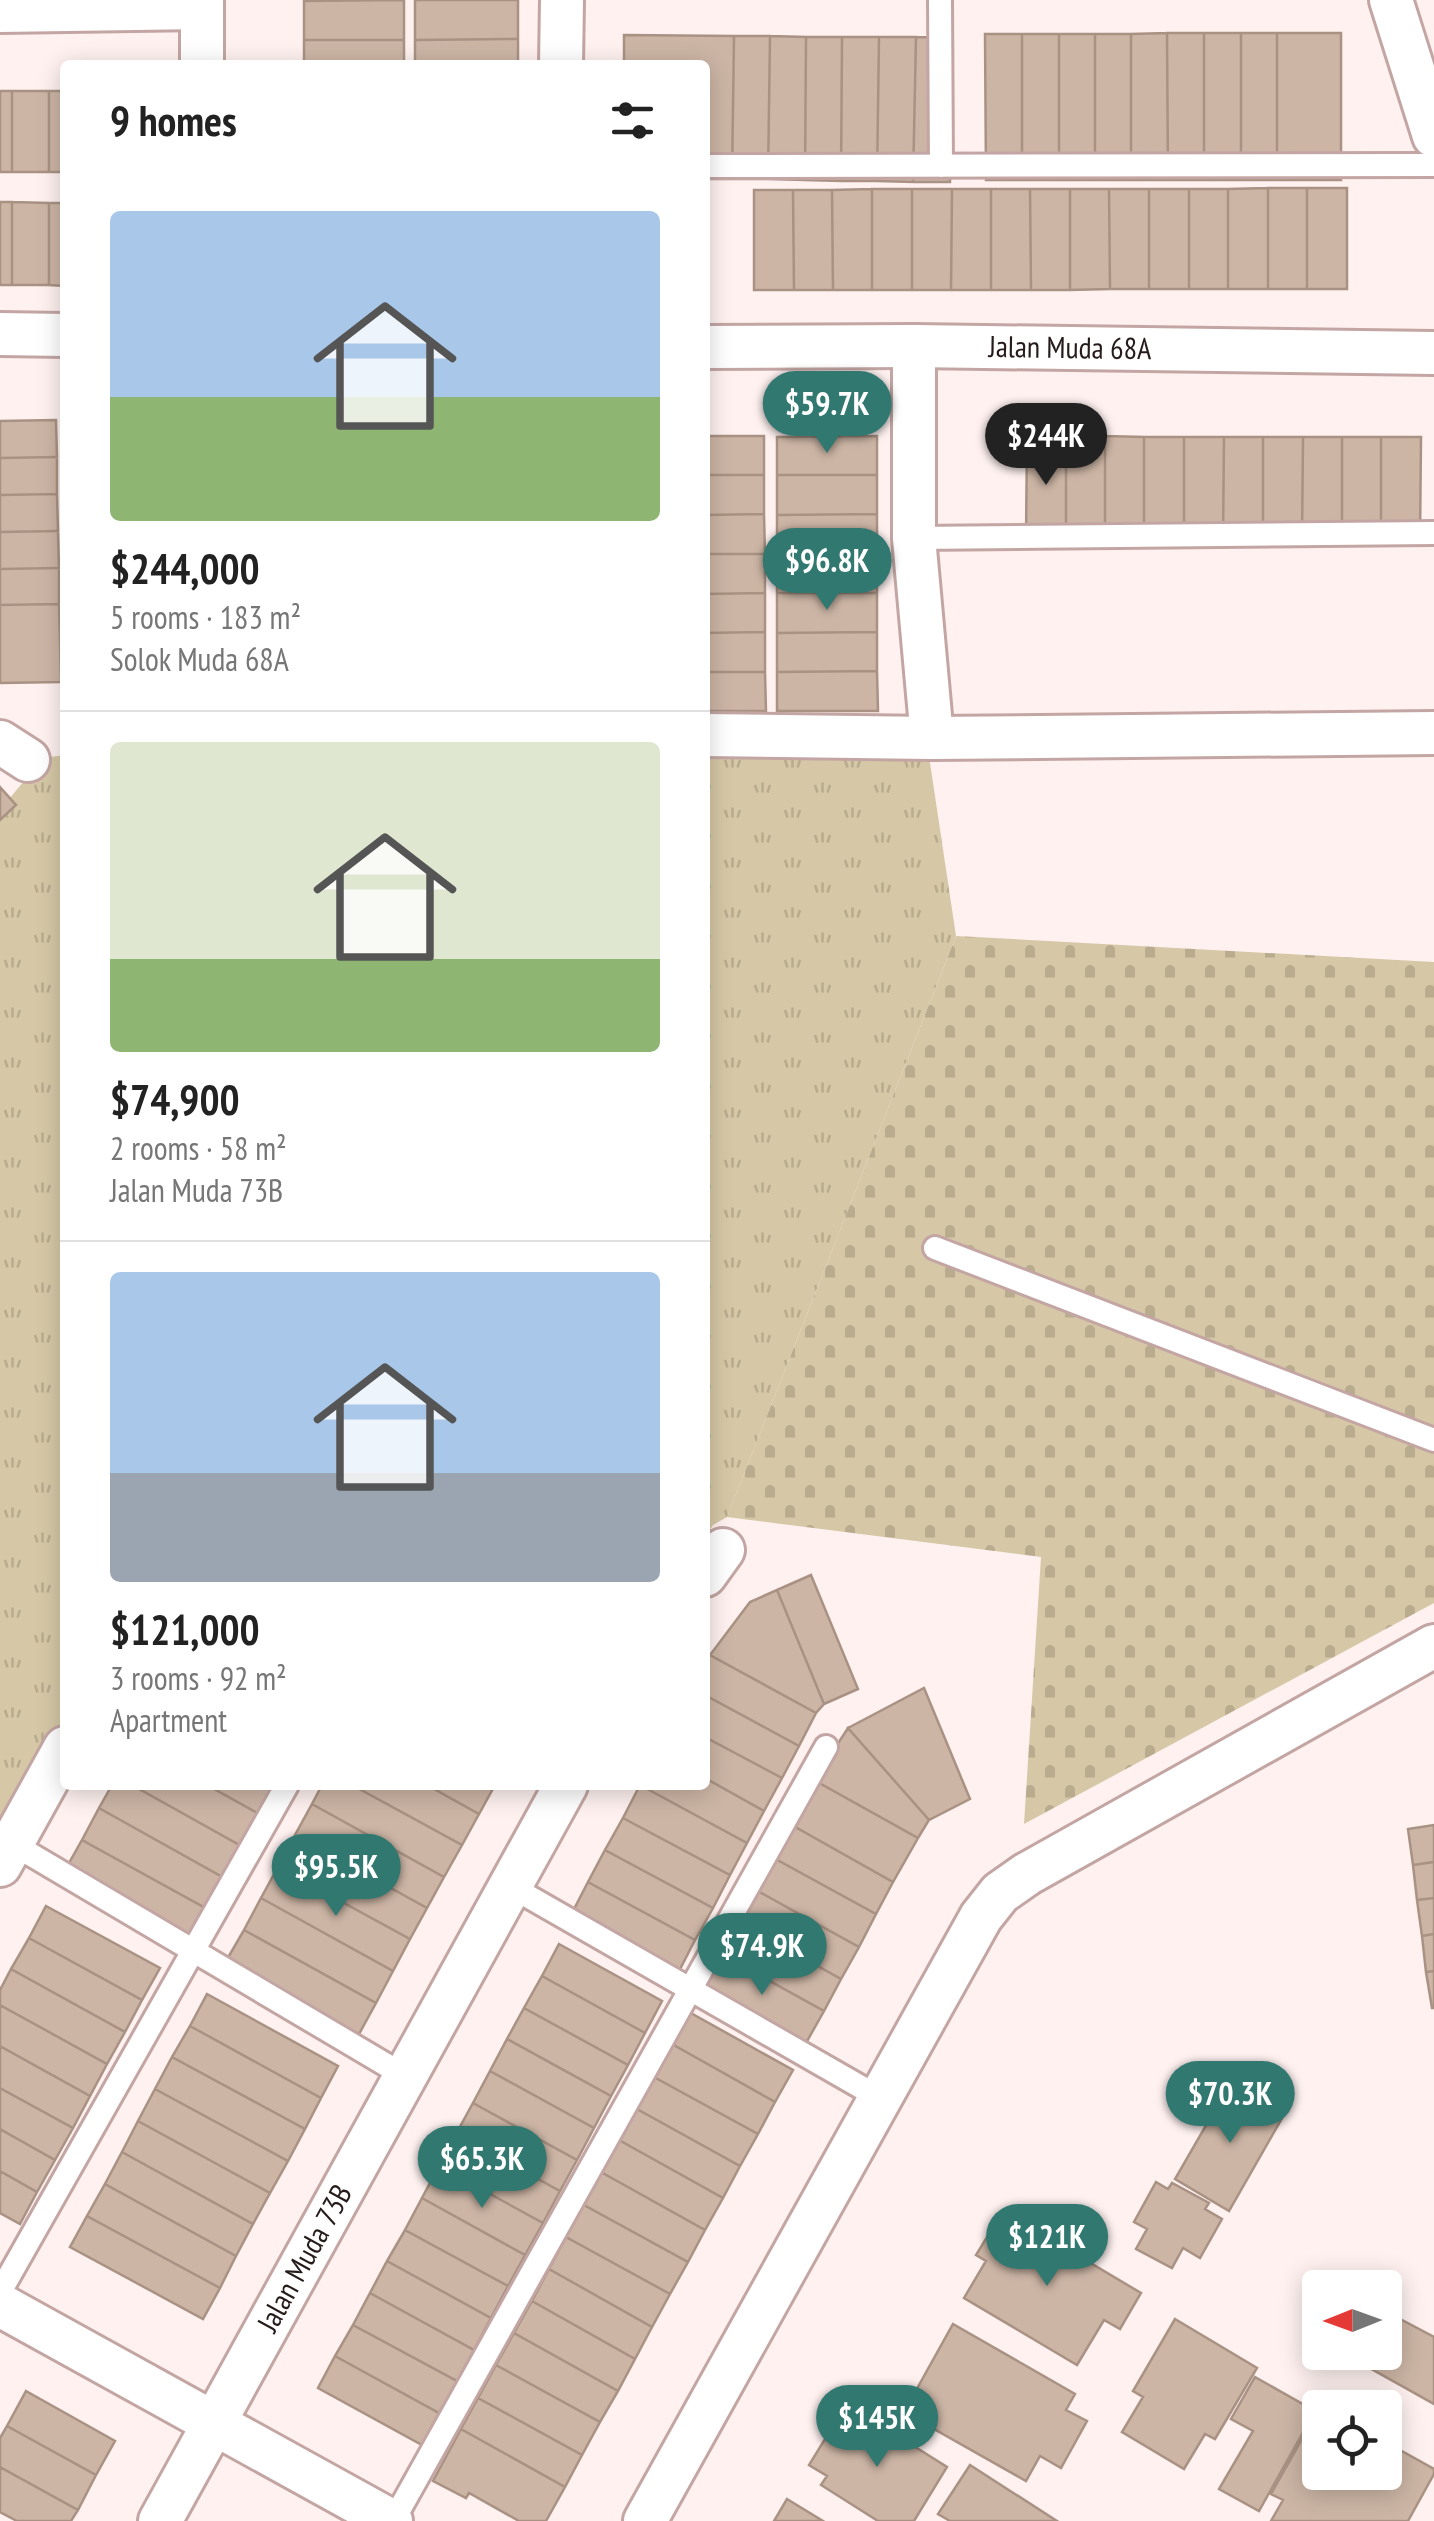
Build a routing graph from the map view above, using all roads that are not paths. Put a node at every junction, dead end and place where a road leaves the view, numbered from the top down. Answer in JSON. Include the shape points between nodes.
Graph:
{"nodes":[{"id":1,"x":562,"y":0,"type":"edge"},
{"id":2,"x":940,"y":0,"type":"edge"},
{"id":3,"x":1391,"y":0,"type":"edge"},
{"id":4,"x":202,"y":4,"type":"edge"},
{"id":5,"x":0,"y":11,"type":"edge"},
{"id":6,"x":202,"y":60,"type":"edge"},
{"id":7,"x":561,"y":60,"type":"edge"},
{"id":8,"x":1430,"y":115,"type":"edge"},
{"id":9,"x":1434,"y":165,"type":"edge"},
{"id":10,"x":710,"y":166,"type":"edge"},
{"id":11,"x":941,"y":166,"type":"junction"},
{"id":12,"x":0,"y":334,"type":"edge"},
{"id":13,"x":60,"y":335,"type":"edge"},
{"id":14,"x":914,"y":346,"type":"junction"},
{"id":15,"x":710,"y":347,"type":"edge"},
{"id":16,"x":1434,"y":353,"type":"edge"},
{"id":17,"x":1434,"y":532,"type":"edge"},
{"id":18,"x":914,"y":538,"type":"junction"},
{"id":19,"x":1434,"y":733,"type":"edge"},
{"id":20,"x":710,"y":734,"type":"edge"},
{"id":21,"x":932,"y":738,"type":"junction"},
{"id":22,"x":935,"y":1248,"type":"dead end"},
{"id":23,"x":1434,"y":1440,"type":"edge"},
{"id":24,"x":1434,"y":1646,"type":"edge"},
{"id":25,"x":826,"y":1747,"type":"dead end"},
{"id":26,"x":60,"y":1757,"type":"edge"},
{"id":27,"x":284,"y":1790,"type":"edge"},
{"id":28,"x":563,"y":1790,"type":"edge"},
{"id":29,"x":6,"y":1855,"type":"edge"},
{"id":30,"x":510,"y":1886,"type":"junction"},
{"id":31,"x":193,"y":1951,"type":"junction"},
{"id":32,"x":690,"y":1989,"type":"junction"},
{"id":33,"x":404,"y":2076,"type":"junction"},
{"id":34,"x":880,"y":2098,"type":"junction"},
{"id":35,"x":0,"y":2292,"type":"edge"},
{"id":36,"x":0,"y":2305,"type":"edge"},
{"id":37,"x":214,"y":2423,"type":"junction"},
{"id":38,"x":160,"y":2521,"type":"edge"},
{"id":39,"x":392,"y":2521,"type":"edge"},
{"id":40,"x":645,"y":2521,"type":"edge"}],
"edges":[{"from":1,"to":7,"type":"street"},
{"from":2,"to":11,"type":"lane"},
{"from":3,"to":8,"type":"street"},
{"from":4,"to":5,"type":"street"},
{"from":4,"to":6,"type":"street"},
{"from":9,"to":11,"type":"lane"},
{"from":10,"to":11,"type":"lane"},
{"from":12,"to":13,"type":"street"},
{"from":14,"to":15,"type":"street","name":"Jalan Muda 68A"},
{"from":14,"to":16,"type":"street","name":"Jalan Muda 68A"},
{"from":14,"to":18,"type":"street"},
{"from":17,"to":18,"type":"lane"},
{"from":18,"to":21,"type":"street"},
{"from":19,"to":21,"type":"street"},
{"from":20,"to":21,"type":"street"},
{"from":22,"to":23,"type":"lane"},
{"from":24,"to":34,"type":"street","via":[[1000,1893]]},
{"from":25,"to":32,"type":"lane"},
{"from":26,"to":29,"type":"street"},
{"from":27,"to":31,"type":"lane"},
{"from":28,"to":30,"type":"street","name":"Jalan Muda 73B"},
{"from":29,"to":31,"type":"lane"},
{"from":30,"to":32,"type":"lane"},
{"from":30,"to":33,"type":"street","name":"Jalan Muda 73B"},
{"from":31,"to":33,"type":"lane"},
{"from":31,"to":35,"type":"lane"},
{"from":32,"to":34,"type":"lane"},
{"from":32,"to":39,"type":"lane"},
{"from":33,"to":37,"type":"street","name":"Jalan Muda 73B"},
{"from":34,"to":40,"type":"street"},
{"from":36,"to":37,"type":"street"},
{"from":37,"to":38,"type":"street","name":"Jalan Muda 73B"},
{"from":37,"to":39,"type":"street"}]}
